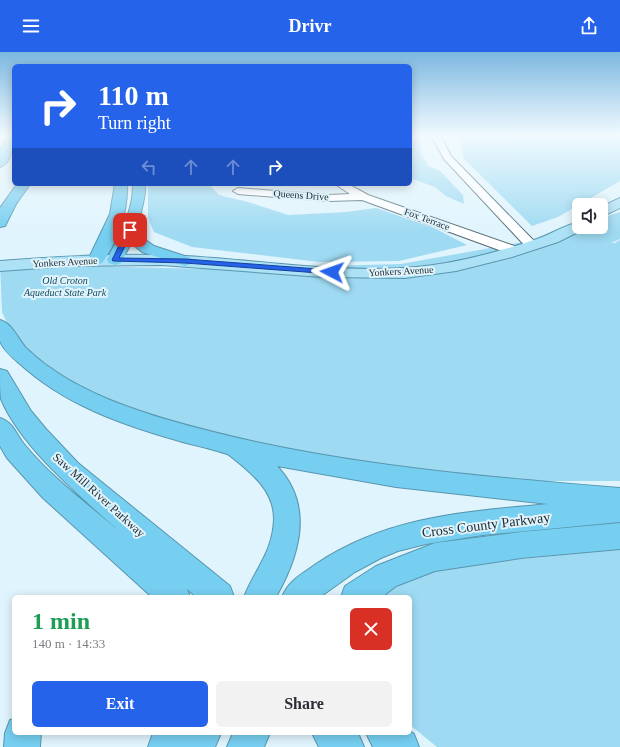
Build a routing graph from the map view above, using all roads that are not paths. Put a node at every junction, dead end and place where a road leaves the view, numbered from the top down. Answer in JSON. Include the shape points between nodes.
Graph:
{"nodes":[{"id":1,"x":457,"y":167,"type":"edge"},
{"id":2,"x":22,"y":186,"type":"edge"},
{"id":3,"x":121,"y":186,"type":"edge"},
{"id":4,"x":139,"y":186,"type":"edge"},
{"id":5,"x":344,"y":186,"type":"edge"},
{"id":6,"x":238,"y":192,"type":"dead end"},
{"id":7,"x":364,"y":197,"type":"junction"},
{"id":8,"x":620,"y":202,"type":"edge"},
{"id":9,"x":608,"y":209,"type":"edge"},
{"id":10,"x":133,"y":222,"type":"junction"},
{"id":11,"x":0,"y":223,"type":"edge"},
{"id":12,"x":572,"y":230,"type":"edge"},
{"id":13,"x":532,"y":246,"type":"junction"},
{"id":14,"x":515,"y":251,"type":"junction"},
{"id":15,"x":96,"y":260,"type":"junction"},
{"id":16,"x":115,"y":260,"type":"junction"},
{"id":17,"x":185,"y":261,"type":"junction"},
{"id":18,"x":2,"y":265,"type":"edge"},
{"id":19,"x":0,"y":326,"type":"edge"},
{"id":20,"x":0,"y":376,"type":"edge"},
{"id":21,"x":0,"y":427,"type":"edge"},
{"id":22,"x":231,"y":447,"type":"junction"},
{"id":23,"x":620,"y":499,"type":"edge"},
{"id":24,"x":620,"y":510,"type":"edge"},
{"id":25,"x":620,"y":536,"type":"edge"},
{"id":26,"x":173,"y":595,"type":"edge"},
{"id":27,"x":217,"y":595,"type":"edge"},
{"id":28,"x":259,"y":595,"type":"edge"},
{"id":29,"x":300,"y":595,"type":"edge"},
{"id":30,"x":359,"y":595,"type":"edge"},
{"id":31,"x":23,"y":735,"type":"edge"},
{"id":32,"x":171,"y":735,"type":"edge"},
{"id":33,"x":202,"y":735,"type":"edge"},
{"id":34,"x":251,"y":735,"type":"edge"},
{"id":35,"x":332,"y":735,"type":"edge"},
{"id":36,"x":386,"y":735,"type":"edge"},
{"id":37,"x":22,"y":747,"type":"edge"},
{"id":38,"x":166,"y":747,"type":"edge"},
{"id":39,"x":197,"y":747,"type":"edge"},
{"id":40,"x":245,"y":747,"type":"edge"},
{"id":41,"x":346,"y":747,"type":"edge"},
{"id":42,"x":401,"y":747,"type":"edge"}],
"edges":[{"from":1,"to":13,"type":"street"},
{"from":2,"to":11,"type":"highway","via":[[9,204]]},
{"from":3,"to":15,"type":"highway","via":[[118,216]]},
{"from":4,"to":10,"type":"highway","via":[[139,202]]},
{"from":5,"to":7,"type":"street","name":"Fox Terrace"},
{"from":6,"to":7,"type":"street","name":"Queens Drive","via":[[328,198]]},
{"from":7,"to":14,"type":"street","name":"Fox Terrace"},
{"from":8,"to":9,"type":"main road"},
{"from":10,"to":16,"type":"highway"},
{"from":10,"to":17,"type":"highway","via":[[131,234],[137,242],[155,252]]},
{"from":12,"to":13,"type":"main road","name":"Yonkers Avenue"},
{"from":13,"to":14,"type":"main road","name":"Yonkers Avenue"},
{"from":14,"to":17,"type":"main road","name":"Yonkers Avenue","via":[[449,268],[405,273],[332,272]]},
{"from":15,"to":16,"type":"main road","name":"Yonkers Avenue"},
{"from":15,"to":18,"type":"main road","name":"Yonkers Avenue"},
{"from":16,"to":17,"type":"main road","name":"Yonkers Avenue"},
{"from":19,"to":22,"type":"highway","via":[[14,348],[34,366],[84,397],[146,422]]},
{"from":20,"to":27,"type":"highway","name":"Saw Mill River Parkway","via":[[29,427],[62,464]]},
{"from":21,"to":26,"type":"highway","via":[[16,451],[52,490]]},
{"from":22,"to":23,"type":"highway","via":[[334,468],[407,479],[533,493]]},
{"from":22,"to":28,"type":"highway","via":[[258,464],[276,483],[282,493],[287,512],[287,534],[282,554],[276,569]]},
{"from":24,"to":29,"type":"highway","name":"Cross County Parkway","via":[[475,523],[398,538],[361,553]]},
{"from":25,"to":30,"type":"highway","via":[[435,557],[386,576]]},
{"from":31,"to":37,"type":"highway"},
{"from":32,"to":38,"type":"highway"},
{"from":33,"to":39,"type":"highway"},
{"from":34,"to":40,"type":"highway"},
{"from":35,"to":41,"type":"highway"},
{"from":36,"to":42,"type":"highway"}]}
